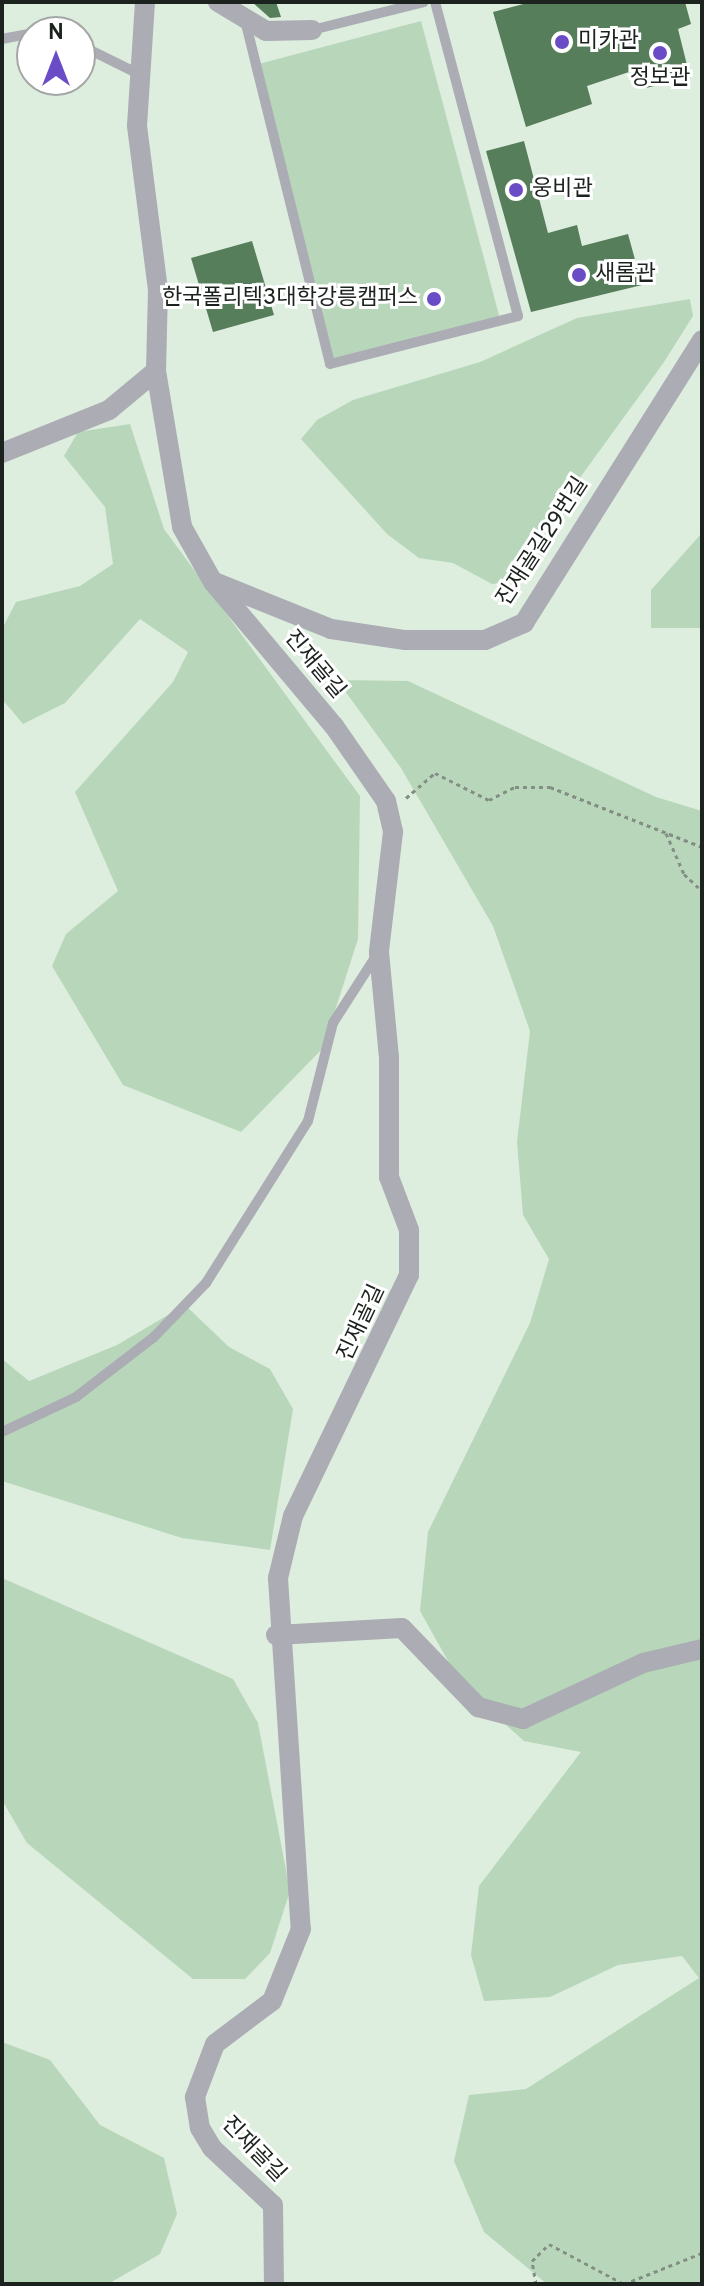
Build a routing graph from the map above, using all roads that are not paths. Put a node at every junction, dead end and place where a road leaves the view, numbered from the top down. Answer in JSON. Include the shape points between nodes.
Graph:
{"nodes":[{"id":1,"x":145,"y":2,"type":"edge"},
{"id":2,"x":218,"y":2,"type":"edge"},
{"id":3,"x":424,"y":2,"type":"edge"},
{"id":4,"x":435,"y":2,"type":"edge"},
{"id":5,"x":245,"y":18,"type":"junction"},
{"id":6,"x":312,"y":30,"type":"joint"},
{"id":7,"x":96,"y":53,"type":"edge"},
{"id":8,"x":139,"y":74,"type":"junction"},
{"id":9,"x":702,"y":340,"type":"edge"},
{"id":10,"x":156,"y":371,"type":"junction"},
{"id":11,"x":2,"y":453,"type":"edge"},
{"id":12,"x":213,"y":582,"type":"junction"},
{"id":13,"x":379,"y":952,"type":"junction"},
{"id":14,"x":2,"y":1432,"type":"edge"},
{"id":15,"x":276,"y":1635,"type":"junction"},
{"id":16,"x":702,"y":1649,"type":"edge"},
{"id":17,"x":274,"y":2284,"type":"edge"}],
"edges":[{"from":1,"to":8,"type":"street","name":"진재골길"},
{"from":2,"to":5,"type":"street"},
{"from":3,"to":6,"type":"lane"},
{"from":4,"to":5,"type":"lane","via":[[518,316],[330,364]]},
{"from":5,"to":6,"type":"street","via":[[266,31]]},
{"from":7,"to":8,"type":"lane"},
{"from":8,"to":10,"type":"street","name":"진재골길","via":[[144,199],[158,289]]},
{"from":9,"to":12,"type":"street","name":"진재골길29번길","via":[[524,623],[485,640],[405,640],[331,629]]},
{"from":10,"to":11,"type":"street","via":[[109,410]]},
{"from":10,"to":12,"type":"street","name":"진재골길","via":[[182,527]]},
{"from":12,"to":13,"type":"street","name":"진재골길","via":[[334,726],[388,808],[394,855]]},
{"from":13,"to":14,"type":"lane","via":[[333,1023],[308,1121],[206,1283],[154,1337],[76,1397]]},
{"from":13,"to":15,"type":"street","name":"진재골길","via":[[389,1177],[409,1230],[409,1275],[293,1516],[278,1578]]},
{"from":15,"to":16,"type":"street","via":[[402,1628],[478,1707],[523,1719],[643,1663]]},
{"from":15,"to":17,"type":"street","name":"진재골길","via":[[301,1929],[272,2001],[215,2044],[195,2097],[200,2128],[212,2148],[273,2205]]}]}
